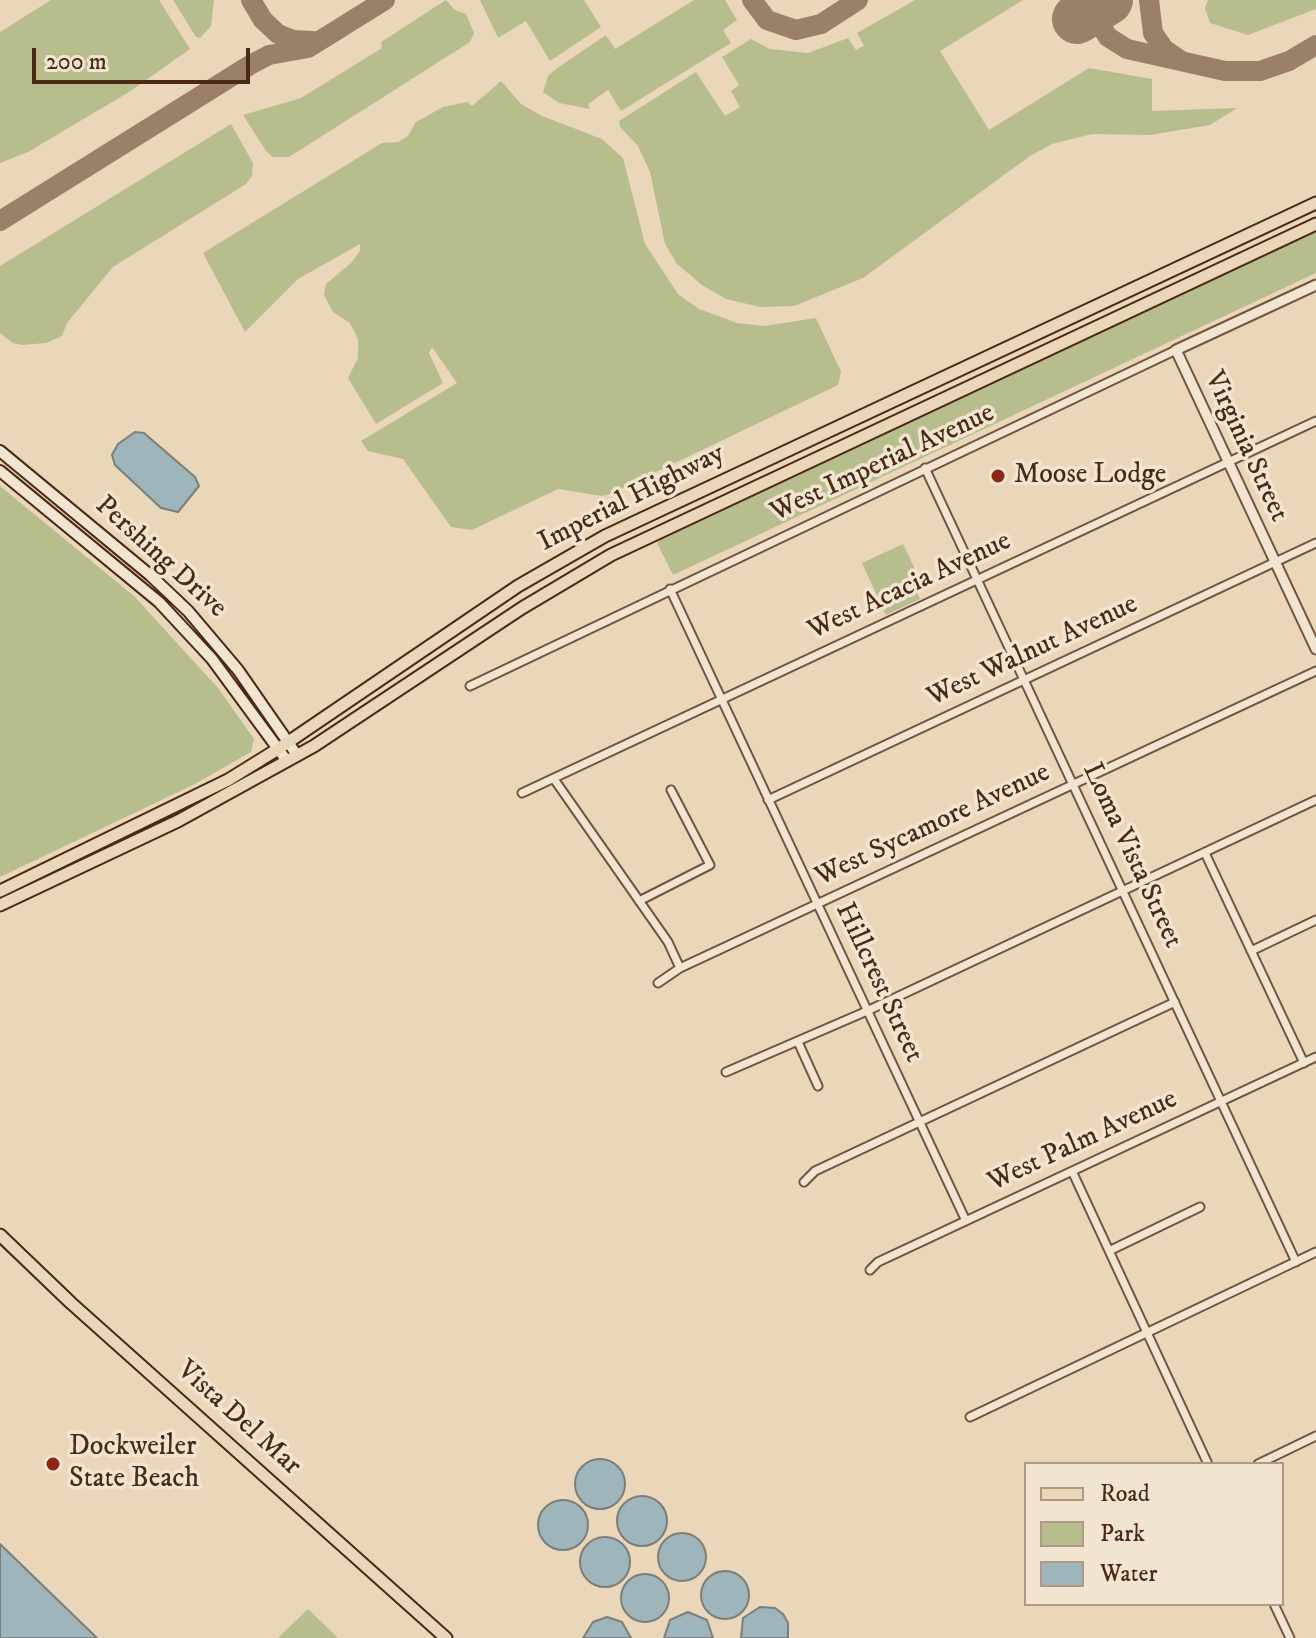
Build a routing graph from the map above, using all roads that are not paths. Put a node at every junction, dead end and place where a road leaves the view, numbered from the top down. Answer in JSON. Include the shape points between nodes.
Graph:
{"nodes":[{"id":1,"x":1316,"y":203,"type":"edge"},
{"id":2,"x":1316,"y":224,"type":"edge"},
{"id":3,"x":1316,"y":285,"type":"edge"},
{"id":4,"x":1176,"y":350,"type":"junction"},
{"id":5,"x":1316,"y":421,"type":"edge"},
{"id":6,"x":0,"y":451,"type":"edge"},
{"id":7,"x":1228,"y":462,"type":"junction"},
{"id":8,"x":925,"y":468,"type":"junction"},
{"id":9,"x":0,"y":471,"type":"edge"},
{"id":10,"x":684,"y":499,"type":"junction"},
{"id":11,"x":650,"y":535,"type":"junction"},
{"id":12,"x":1316,"y":543,"type":"edge"},
{"id":13,"x":1275,"y":562,"type":"junction"},
{"id":14,"x":977,"y":580,"type":"junction"},
{"id":15,"x":670,"y":589,"type":"junction"},
{"id":16,"x":1316,"y":649,"type":"edge"},
{"id":17,"x":1316,"y":671,"type":"edge"},
{"id":18,"x":1024,"y":681,"type":"junction"},
{"id":19,"x":470,"y":686,"type":"dead end"},
{"id":20,"x":721,"y":700,"type":"junction"},
{"id":21,"x":283,"y":746,"type":"junction"},
{"id":22,"x":292,"y":758,"type":"junction"},
{"id":23,"x":554,"y":779,"type":"junction"},
{"id":24,"x":1074,"y":785,"type":"junction"},
{"id":25,"x":671,"y":790,"type":"dead end"},
{"id":26,"x":522,"y":793,"type":"dead end"},
{"id":27,"x":768,"y":800,"type":"junction"},
{"id":28,"x":1316,"y":800,"type":"edge"},
{"id":29,"x":1205,"y":853,"type":"junction"},
{"id":30,"x":0,"y":891,"type":"edge"},
{"id":31,"x":1123,"y":891,"type":"junction"},
{"id":32,"x":639,"y":901,"type":"junction"},
{"id":33,"x":0,"y":905,"type":"edge"},
{"id":34,"x":817,"y":905,"type":"junction"},
{"id":35,"x":1316,"y":920,"type":"edge"},
{"id":36,"x":1251,"y":951,"type":"junction"},
{"id":37,"x":680,"y":968,"type":"junction"},
{"id":38,"x":658,"y":983,"type":"dead end"},
{"id":39,"x":1175,"y":1002,"type":"junction"},
{"id":40,"x":867,"y":1011,"type":"junction"},
{"id":41,"x":798,"y":1042,"type":"junction"},
{"id":42,"x":1316,"y":1057,"type":"edge"},
{"id":43,"x":1304,"y":1063,"type":"junction"},
{"id":44,"x":726,"y":1072,"type":"dead end"},
{"id":45,"x":818,"y":1086,"type":"dead end"},
{"id":46,"x":1221,"y":1101,"type":"junction"},
{"id":47,"x":919,"y":1122,"type":"junction"},
{"id":48,"x":1072,"y":1171,"type":"junction"},
{"id":49,"x":804,"y":1182,"type":"dead end"},
{"id":50,"x":1200,"y":1207,"type":"dead end"},
{"id":51,"x":966,"y":1221,"type":"junction"},
{"id":52,"x":0,"y":1235,"type":"edge"},
{"id":53,"x":1111,"y":1250,"type":"junction"},
{"id":54,"x":1316,"y":1252,"type":"edge"},
{"id":55,"x":1296,"y":1262,"type":"junction"},
{"id":56,"x":870,"y":1270,"type":"dead end"},
{"id":57,"x":1147,"y":1332,"type":"junction"},
{"id":58,"x":970,"y":1417,"type":"dead end"},
{"id":59,"x":1316,"y":1436,"type":"edge"},
{"id":60,"x":1207,"y":1462,"type":"edge"},
{"id":61,"x":1262,"y":1462,"type":"edge"},
{"id":62,"x":1275,"y":1606,"type":"edge"},
{"id":63,"x":446,"y":1638,"type":"edge"},
{"id":64,"x":1290,"y":1638,"type":"edge"}],
"edges":[{"from":1,"to":10,"type":"main road","name":"Imperial Highway"},
{"from":2,"to":11,"type":"main road","name":"Imperial Highway"},
{"from":3,"to":4,"type":"street","name":"West Imperial Avenue"},
{"from":4,"to":7,"type":"street","name":"Virginia Street"},
{"from":4,"to":8,"type":"street","name":"West Imperial Avenue"},
{"from":5,"to":7,"type":"street","name":"West Acacia Avenue"},
{"from":6,"to":21,"type":"main road","name":"Pershing Drive","via":[[169,592],[223,650]]},
{"from":7,"to":13,"type":"street","name":"Virginia Street"},
{"from":7,"to":14,"type":"street","name":"West Acacia Avenue"},
{"from":8,"to":14,"type":"street","name":"Loma Vista Street"},
{"from":8,"to":15,"type":"street","name":"West Imperial Avenue"},
{"from":9,"to":21,"type":"main road","name":"Pershing Drive","via":[[141,585]]},
{"from":10,"to":11,"type":"main road","via":[[649,520]]},
{"from":10,"to":21,"type":"main road","name":"Imperial Highway","via":[[518,586]]},
{"from":11,"to":22,"type":"main road","name":"Imperial Highway","via":[[561,583]]},
{"from":12,"to":13,"type":"street","name":"West Walnut Avenue"},
{"from":13,"to":16,"type":"street","name":"Virginia Street"},
{"from":13,"to":18,"type":"street","name":"West Walnut Avenue"},
{"from":14,"to":18,"type":"street","name":"Loma Vista Street"},
{"from":14,"to":20,"type":"street","name":"West Acacia Avenue"},
{"from":15,"to":19,"type":"street","name":"West Imperial Avenue"},
{"from":15,"to":20,"type":"street","name":"Hillcrest Street"},
{"from":17,"to":24,"type":"street","name":"West Sycamore Avenue"},
{"from":18,"to":24,"type":"street","name":"Loma Vista Street"},
{"from":18,"to":27,"type":"street","name":"West Walnut Avenue"},
{"from":20,"to":23,"type":"street","name":"West Acacia Avenue"},
{"from":20,"to":27,"type":"street","name":"Hillcrest Street"},
{"from":21,"to":22,"type":"main road","name":"Pershing Drive"},
{"from":21,"to":30,"type":"main road","name":"Imperial Highway","via":[[188,802]]},
{"from":22,"to":33,"type":"main road","name":"Imperial Highway","via":[[178,821]]},
{"from":23,"to":26,"type":"street","name":"West Acacia Avenue"},
{"from":23,"to":32,"type":"street"},
{"from":24,"to":31,"type":"street","name":"Loma Vista Street"},
{"from":24,"to":34,"type":"street","name":"West Sycamore Avenue"},
{"from":25,"to":32,"type":"street","via":[[710,865]]},
{"from":27,"to":34,"type":"street","name":"Hillcrest Street"},
{"from":28,"to":29,"type":"street"},
{"from":29,"to":31,"type":"street"},
{"from":29,"to":36,"type":"street"},
{"from":31,"to":39,"type":"street","name":"Loma Vista Street"},
{"from":31,"to":40,"type":"street"},
{"from":32,"to":37,"type":"street"},
{"from":34,"to":37,"type":"street","name":"West Sycamore Avenue"},
{"from":34,"to":40,"type":"street","name":"Hillcrest Street"},
{"from":35,"to":36,"type":"street"},
{"from":36,"to":43,"type":"street"},
{"from":37,"to":38,"type":"street","name":"West Sycamore Avenue"},
{"from":39,"to":46,"type":"street","name":"Loma Vista Street"},
{"from":39,"to":47,"type":"street"},
{"from":40,"to":41,"type":"street"},
{"from":40,"to":47,"type":"street","name":"Hillcrest Street"},
{"from":41,"to":44,"type":"street"},
{"from":41,"to":45,"type":"street"},
{"from":42,"to":43,"type":"street","name":"West Palm Avenue"},
{"from":43,"to":46,"type":"street","name":"West Palm Avenue"},
{"from":46,"to":48,"type":"street","name":"West Palm Avenue"},
{"from":46,"to":55,"type":"street","name":"Loma Vista Street"},
{"from":47,"to":49,"type":"street","via":[[815,1171]]},
{"from":47,"to":51,"type":"street","name":"Hillcrest Street"},
{"from":48,"to":51,"type":"street","name":"West Palm Avenue"},
{"from":48,"to":53,"type":"street"},
{"from":50,"to":53,"type":"street"},
{"from":51,"to":56,"type":"street","name":"West Palm Avenue"},
{"from":52,"to":63,"type":"main road","name":"Vista Del Mar"},
{"from":53,"to":57,"type":"street"},
{"from":54,"to":55,"type":"street"},
{"from":55,"to":57,"type":"street"},
{"from":57,"to":58,"type":"street"},
{"from":57,"to":60,"type":"street"},
{"from":59,"to":61,"type":"street"},
{"from":62,"to":64,"type":"street"}]}
